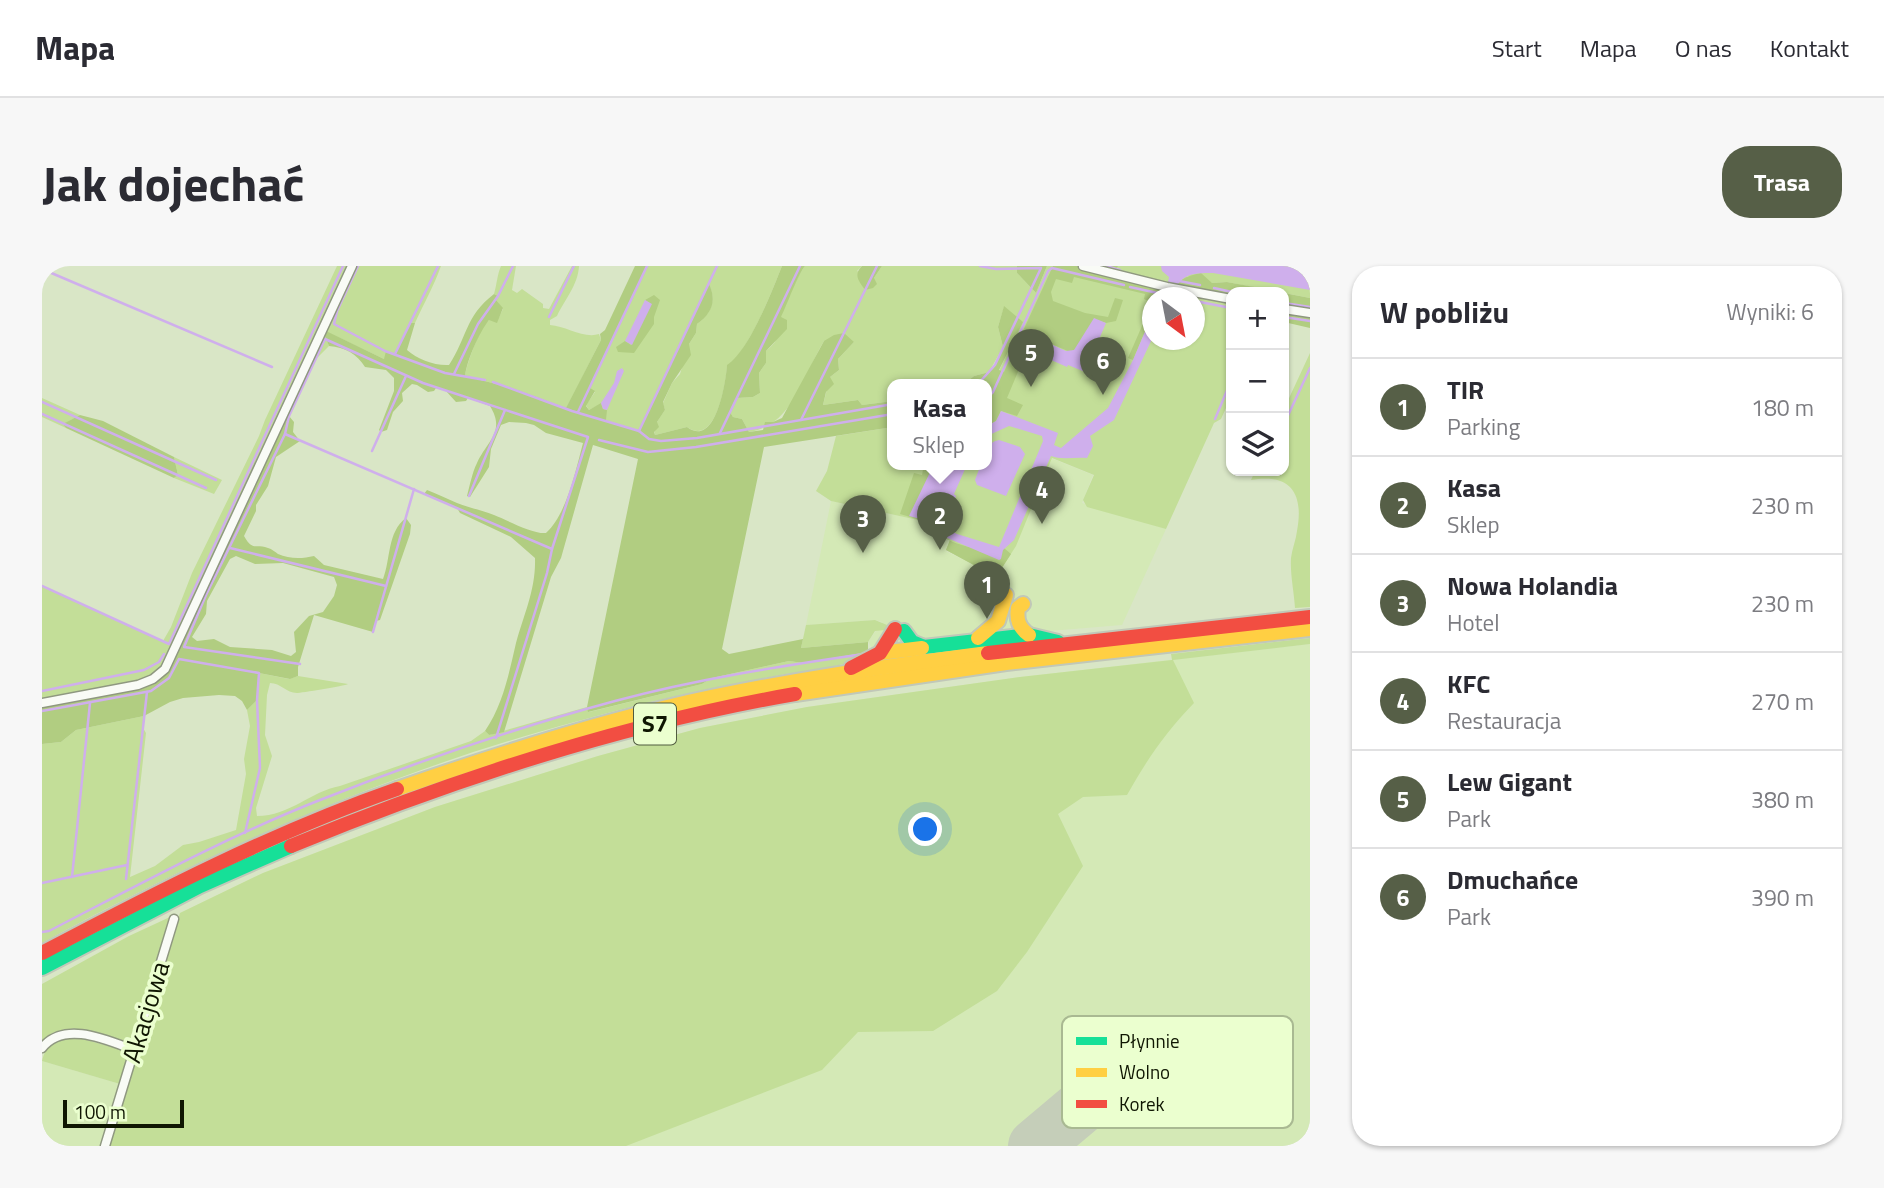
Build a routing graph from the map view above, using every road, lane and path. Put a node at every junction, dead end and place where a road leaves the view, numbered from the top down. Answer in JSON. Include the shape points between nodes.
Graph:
{"nodes":[{"id":1,"x":352,"y":266,"type":"edge"},
{"id":2,"x":1083,"y":266,"type":"edge"},
{"id":3,"x":1226,"y":298,"type":"edge"},
{"id":4,"x":1289,"y":310,"type":"edge"},
{"id":5,"x":1310,"y":313,"type":"edge"},
{"id":6,"x":1006,"y":595,"type":"dead end"},
{"id":7,"x":1023,"y":604,"type":"dead end"},
{"id":8,"x":1310,"y":617,"type":"edge"},
{"id":9,"x":1310,"y":629,"type":"edge"},
{"id":10,"x":1029,"y":635,"type":"junction"},
{"id":11,"x":970,"y":641,"type":"junction"},
{"id":12,"x":1073,"y":644,"type":"junction"},
{"id":13,"x":923,"y":647,"type":"junction"},
{"id":14,"x":880,"y":653,"type":"junction"},
{"id":15,"x":827,"y":676,"type":"junction"},
{"id":16,"x":42,"y":703,"type":"edge"},
{"id":17,"x":174,"y":919,"type":"dead end"},
{"id":18,"x":42,"y":953,"type":"edge"},
{"id":19,"x":42,"y":968,"type":"edge"},
{"id":20,"x":42,"y":1048,"type":"edge"},
{"id":21,"x":134,"y":1050,"type":"junction"},
{"id":22,"x":106,"y":1146,"type":"edge"}],
"edges":[{"from":1,"to":16,"type":"street","via":[[165,669],[147,682]]},
{"from":2,"to":3,"type":"street"},
{"from":4,"to":5,"type":"street"},
{"from":6,"to":11,"type":"highway","via":[[996,626]]},
{"from":7,"to":10,"type":"highway","via":[[1016,618]]},
{"from":8,"to":12,"type":"highway","number":"S7"},
{"from":9,"to":19,"type":"highway","number":"S7","via":[[854,685],[622,732],[434,789],[288,845]]},
{"from":10,"to":11,"type":"highway"},
{"from":10,"to":12,"type":"highway"},
{"from":11,"to":13,"type":"highway"},
{"from":12,"to":15,"type":"highway","number":"S7"},
{"from":13,"to":14,"type":"highway"},
{"from":13,"to":14,"type":"highway","via":[[900,630]]},
{"from":14,"to":15,"type":"highway"},
{"from":15,"to":18,"type":"highway","number":"S7","via":[[644,713],[429,777],[231,856]]},
{"from":17,"to":21,"type":"street","name":"Akacjowa"},
{"from":20,"to":21,"type":"street","via":[[60,1035],[76,1033]]},
{"from":21,"to":22,"type":"street","name":"Akacjowa"}]}
